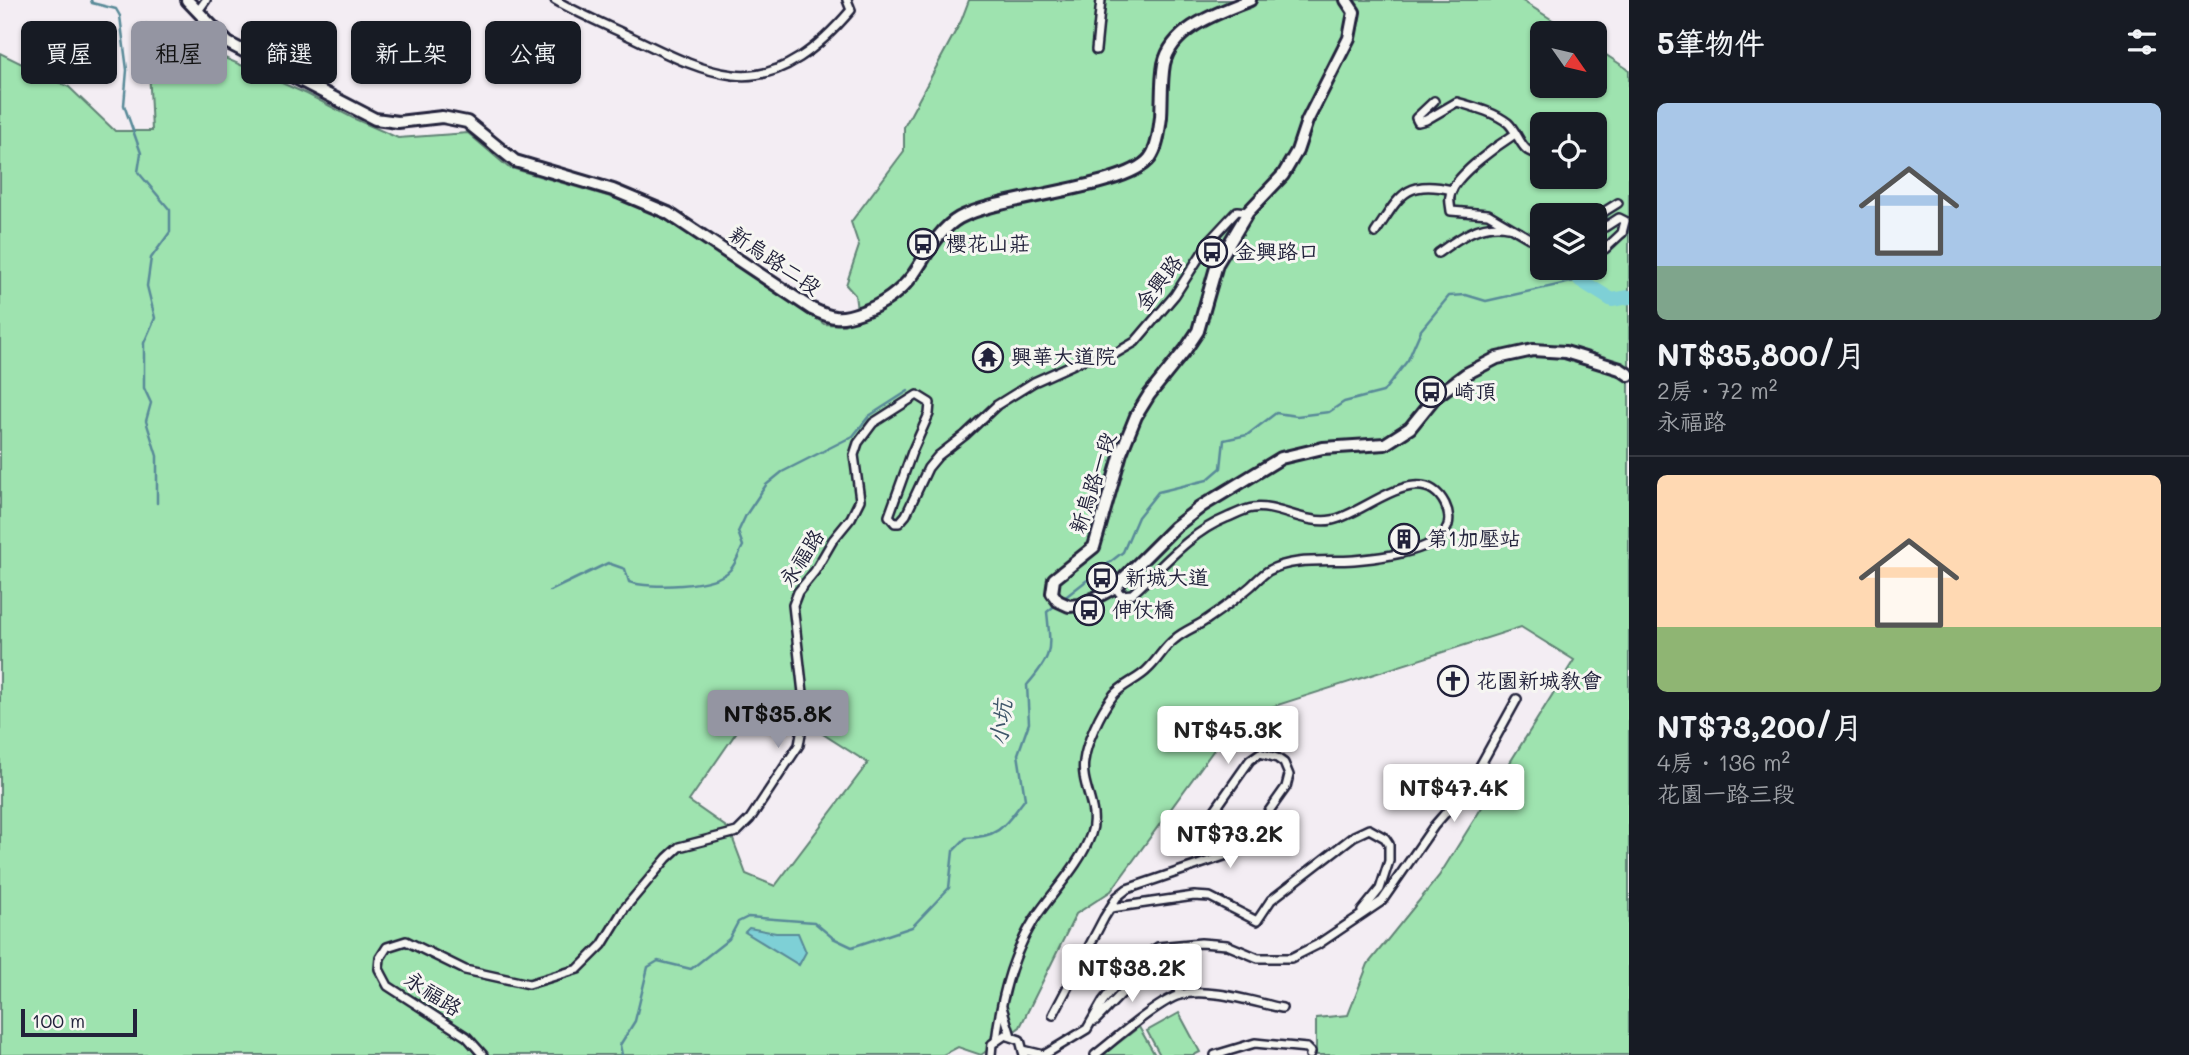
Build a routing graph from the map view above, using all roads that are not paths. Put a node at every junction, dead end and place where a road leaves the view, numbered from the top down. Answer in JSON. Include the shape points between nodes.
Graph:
{"nodes":[{"id":1,"x":187,"y":0,"type":"edge"},
{"id":2,"x":206,"y":0,"type":"edge"},
{"id":3,"x":555,"y":0,"type":"edge"},
{"id":4,"x":847,"y":0,"type":"edge"},
{"id":5,"x":1101,"y":0,"type":"edge"},
{"id":6,"x":1250,"y":0,"type":"edge"},
{"id":7,"x":1346,"y":0,"type":"edge"},
{"id":8,"x":1358,"y":0,"type":"edge"},
{"id":9,"x":1230,"y":5,"type":"edge"},
{"id":10,"x":198,"y":11,"type":"junction"},
{"id":11,"x":1354,"y":12,"type":"junction"},
{"id":12,"x":1096,"y":50,"type":"dead end"},
{"id":13,"x":1434,"y":102,"type":"dead end"},
{"id":14,"x":1514,"y":134,"type":"junction"},
{"id":15,"x":1530,"y":152,"type":"edge"},
{"id":16,"x":1452,"y":190,"type":"junction"},
{"id":17,"x":1618,"y":203,"type":"dead end"},
{"id":18,"x":1248,"y":212,"type":"junction"},
{"id":19,"x":1513,"y":228,"type":"junction"},
{"id":20,"x":1375,"y":233,"type":"dead end"},
{"id":21,"x":1625,"y":236,"type":"edge"},
{"id":22,"x":1530,"y":237,"type":"edge"},
{"id":23,"x":1607,"y":248,"type":"edge"},
{"id":24,"x":1438,"y":253,"type":"dead end"},
{"id":25,"x":1085,"y":359,"type":"joint"},
{"id":26,"x":1629,"y":375,"type":"edge"},
{"id":27,"x":1115,"y":587,"type":"junction"},
{"id":28,"x":1517,"y":699,"type":"dead end"},
{"id":29,"x":1169,"y":848,"type":"dead end"},
{"id":30,"x":1111,"y":908,"type":"junction"},
{"id":31,"x":1357,"y":917,"type":"junction"},
{"id":32,"x":1179,"y":995,"type":"junction"},
{"id":33,"x":1001,"y":1003,"type":"junction"},
{"id":34,"x":1282,"y":1009,"type":"dead end"},
{"id":35,"x":1053,"y":1015,"type":"dead end"},
{"id":36,"x":1087,"y":1029,"type":"junction"},
{"id":37,"x":1011,"y":1036,"type":"junction"},
{"id":38,"x":996,"y":1041,"type":"junction"},
{"id":39,"x":1024,"y":1052,"type":"edge"},
{"id":40,"x":482,"y":1055,"type":"edge"},
{"id":41,"x":991,"y":1055,"type":"edge"},
{"id":42,"x":1044,"y":1055,"type":"edge"},
{"id":43,"x":1095,"y":1055,"type":"edge"},
{"id":44,"x":1215,"y":1055,"type":"edge"},
{"id":45,"x":1310,"y":1055,"type":"edge"}],
"edges":[{"from":1,"to":10,"type":"main road","name":"新烏路二段"},
{"from":2,"to":10,"type":"street"},
{"from":3,"to":4,"type":"street","via":[[689,64],[735,75],[780,67],[820,44],[851,9]]},
{"from":5,"to":12,"type":"street"},
{"from":6,"to":9,"type":"main road","name":"新烏路二段"},
{"from":7,"to":11,"type":"main road"},
{"from":8,"to":11,"type":"street"},
{"from":9,"to":10,"type":"main road","name":"新烏路二段","via":[[1187,30],[1171,50],[1164,64],[1158,140],[1151,158],[1139,168],[1105,181],[962,216],[949,224],[894,295],[872,309],[844,318],[812,309],[668,213],[613,190],[515,161],[467,122],[442,117],[398,122],[375,119],[228,43]]},
{"from":11,"to":18,"type":"main road","name":"新烏路一段","via":[[1349,38],[1297,151],[1283,175]]},
{"from":13,"to":14,"type":"street","via":[[1416,118],[1418,122],[1457,102],[1497,117],[1510,125]]},
{"from":14,"to":15,"type":"street"},
{"from":14,"to":16,"type":"street","via":[[1474,165]]},
{"from":16,"to":19,"type":"street","via":[[1451,211],[1488,214]]},
{"from":16,"to":20,"type":"street","via":[[1430,185],[1413,188],[1399,197]]},
{"from":17,"to":21,"type":"street","via":[[1602,213],[1601,222],[1605,228],[1619,218],[1625,221]]},
{"from":18,"to":25,"type":"street","name":"金興路","via":[[1237,211],[1211,239],[1175,296],[1135,342],[1111,356]]},
{"from":18,"to":27,"type":"main road","name":"新烏路一段","via":[[1217,264],[1198,331],[1136,416],[1094,547],[1054,579],[1052,593],[1069,606]]},
{"from":19,"to":22,"type":"street"},
{"from":19,"to":24,"type":"street","via":[[1493,224],[1463,234]]},
{"from":21,"to":23,"type":"street"},
{"from":25,"to":40,"type":"street","name":"永福路","via":[[1023,387],[938,456],[899,523],[889,516],[930,403],[917,395],[873,423],[854,455],[860,500],[793,605],[803,693],[799,745],[750,820],[737,832],[680,847],[667,858],[624,909],[602,945],[578,969],[529,984],[465,970],[406,941],[387,947],[379,970],[388,986],[467,1037]]},
{"from":26,"to":27,"type":"main road","name":"新烏路一段","via":[[1565,352],[1533,350],[1497,358],[1435,397],[1410,428],[1385,444],[1323,448],[1281,458],[1202,506]]},
{"from":27,"to":33,"type":"street","via":[[1121,595],[1132,594],[1195,536],[1222,519],[1255,507],[1304,519],[1332,520],[1395,490],[1416,486],[1443,499],[1450,513],[1446,531],[1433,542],[1408,551],[1310,561],[1268,571],[1209,619],[1174,639],[1147,670],[1113,695],[1084,758],[1083,776],[1094,816],[1091,834],[1018,949]]},
{"from":28,"to":31,"type":"street","via":[[1469,786],[1434,826],[1382,901]]},
{"from":29,"to":30,"type":"street","via":[[1198,834],[1250,760],[1260,753],[1284,763],[1289,775],[1276,804],[1230,854],[1127,889]]},
{"from":30,"to":31,"type":"street","via":[[1210,897],[1257,921],[1271,900],[1354,835],[1369,830],[1385,838],[1389,862],[1380,889]]},
{"from":30,"to":35,"type":"street"},
{"from":31,"to":36,"type":"street","via":[[1291,958],[1258,958],[1227,945],[1158,947],[1122,977]]},
{"from":32,"to":34,"type":"street","via":[[1203,993]]},
{"from":32,"to":36,"type":"street","via":[[1170,970],[1154,971],[1134,983]]},
{"from":32,"to":43,"type":"street"},
{"from":33,"to":37,"type":"street"},
{"from":33,"to":38,"type":"street"},
{"from":36,"to":42,"type":"street"},
{"from":37,"to":38,"type":"street"},
{"from":37,"to":39,"type":"street","via":[[1020,1041]]},
{"from":38,"to":41,"type":"street"},
{"from":39,"to":42,"type":"street"},
{"from":44,"to":45,"type":"street","via":[[1267,1042],[1307,1048]]}]}
